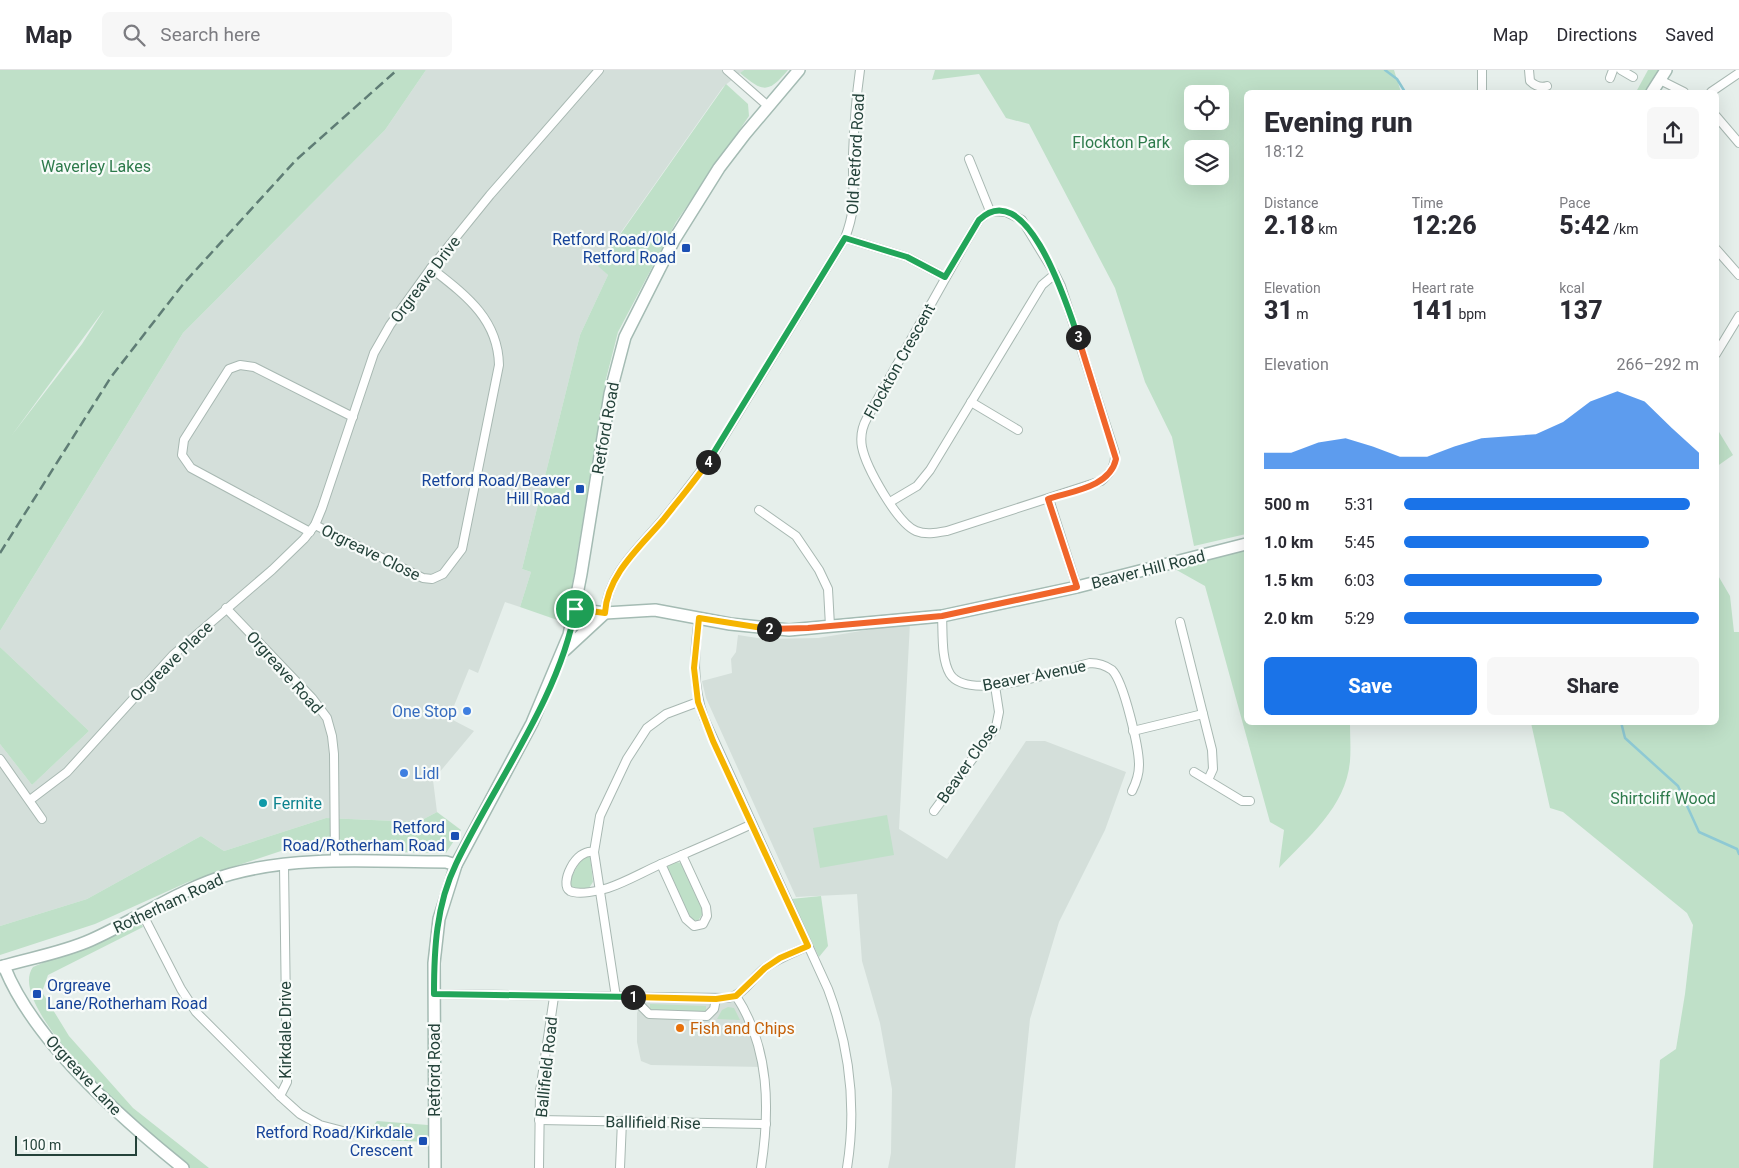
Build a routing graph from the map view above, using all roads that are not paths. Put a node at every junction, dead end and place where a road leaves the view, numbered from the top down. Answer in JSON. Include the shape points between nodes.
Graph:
{"nodes":[{"id":1,"x":599,"y":70,"type":"edge"},
{"id":2,"x":728,"y":70,"type":"edge"},
{"id":3,"x":799,"y":70,"type":"edge"},
{"id":4,"x":860,"y":70,"type":"edge"},
{"id":5,"x":1482,"y":70,"type":"edge"},
{"id":6,"x":1529,"y":70,"type":"edge"},
{"id":7,"x":1613,"y":70,"type":"edge"},
{"id":8,"x":1621,"y":70,"type":"edge"},
{"id":9,"x":1739,"y":73,"type":"edge"},
{"id":10,"x":1663,"y":75,"type":"edge"},
{"id":11,"x":1633,"y":77,"type":"dead end"},
{"id":12,"x":1610,"y":78,"type":"dead end"},
{"id":13,"x":1547,"y":86,"type":"dead end"},
{"id":14,"x":1482,"y":90,"type":"edge"},
{"id":15,"x":1653,"y":90,"type":"edge"},
{"id":16,"x":1681,"y":90,"type":"edge"},
{"id":17,"x":1714,"y":90,"type":"edge"},
{"id":18,"x":768,"y":106,"type":"junction"},
{"id":19,"x":1719,"y":120,"type":"edge"},
{"id":20,"x":1739,"y":143,"type":"edge"},
{"id":21,"x":969,"y":159,"type":"dead end"},
{"id":22,"x":990,"y":211,"type":"junction"},
{"id":23,"x":845,"y":238,"type":"junction"},
{"id":24,"x":1719,"y":252,"type":"edge"},
{"id":25,"x":431,"y":268,"type":"junction"},
{"id":26,"x":1055,"y":274,"type":"junction"},
{"id":27,"x":1739,"y":275,"type":"edge"},
{"id":28,"x":945,"y":277,"type":"junction"},
{"id":29,"x":1739,"y":316,"type":"edge"},
{"id":30,"x":1719,"y":349,"type":"edge"},
{"id":31,"x":971,"y":402,"type":"junction"},
{"id":32,"x":353,"y":417,"type":"junction"},
{"id":33,"x":1018,"y":430,"type":"dead end"},
{"id":34,"x":1048,"y":499,"type":"junction"},
{"id":35,"x":890,"y":502,"type":"junction"},
{"id":36,"x":758,"y":510,"type":"dead end"},
{"id":37,"x":315,"y":525,"type":"junction"},
{"id":38,"x":310,"y":532,"type":"junction"},
{"id":39,"x":1244,"y":545,"type":"edge"},
{"id":40,"x":1077,"y":587,"type":"junction"},
{"id":41,"x":226,"y":608,"type":"junction"},
{"id":42,"x":575,"y":609,"type":"junction"},
{"id":43,"x":602,"y":616,"type":"junction"},
{"id":44,"x":942,"y":616,"type":"junction"},
{"id":45,"x":699,"y":618,"type":"junction"},
{"id":46,"x":573,"y":622,"type":"junction"},
{"id":47,"x":1180,"y":622,"type":"dead end"},
{"id":48,"x":830,"y":626,"type":"junction"},
{"id":49,"x":564,"y":651,"type":"junction"},
{"id":50,"x":996,"y":686,"type":"junction"},
{"id":51,"x":698,"y":702,"type":"junction"},
{"id":52,"x":1203,"y":714,"type":"junction"},
{"id":53,"x":1133,"y":731,"type":"junction"},
{"id":54,"x":0,"y":759,"type":"edge"},
{"id":55,"x":1194,"y":772,"type":"dead end"},
{"id":56,"x":1208,"y":780,"type":"junction"},
{"id":57,"x":1132,"y":791,"type":"dead end"},
{"id":58,"x":30,"y":800,"type":"junction"},
{"id":59,"x":1250,"y":801,"type":"dead end"},
{"id":60,"x":934,"y":811,"type":"dead end"},
{"id":61,"x":42,"y":819,"type":"dead end"},
{"id":62,"x":752,"y":824,"type":"junction"},
{"id":63,"x":594,"y":852,"type":"junction"},
{"id":64,"x":682,"y":855,"type":"junction"},
{"id":65,"x":335,"y":862,"type":"junction"},
{"id":66,"x":660,"y":864,"type":"junction"},
{"id":67,"x":284,"y":865,"type":"junction"},
{"id":68,"x":456,"y":865,"type":"junction"},
{"id":69,"x":599,"y":889,"type":"junction"},
{"id":70,"x":142,"y":913,"type":"junction"},
{"id":71,"x":808,"y":946,"type":"junction"},
{"id":72,"x":2,"y":967,"type":"edge"},
{"id":73,"x":434,"y":994,"type":"junction"},
{"id":74,"x":736,"y":996,"type":"junction"},
{"id":75,"x":554,"y":997,"type":"junction"},
{"id":76,"x":616,"y":997,"type":"junction"},
{"id":77,"x":637,"y":997,"type":"junction"},
{"id":78,"x":716,"y":999,"type":"junction"},
{"id":79,"x":280,"y":1096,"type":"junction"},
{"id":80,"x":539,"y":1120,"type":"junction"},
{"id":81,"x":622,"y":1121,"type":"junction"},
{"id":82,"x":766,"y":1124,"type":"junction"},
{"id":83,"x":368,"y":1132,"type":"dead end"},
{"id":84,"x":183,"y":1168,"type":"edge"},
{"id":85,"x":435,"y":1168,"type":"edge"},
{"id":86,"x":539,"y":1168,"type":"edge"},
{"id":87,"x":620,"y":1168,"type":"edge"},
{"id":88,"x":761,"y":1168,"type":"edge"},
{"id":89,"x":847,"y":1168,"type":"edge"}],
"edges":[{"from":1,"to":25,"type":"street","name":"Orgreave Drive","via":[[548,126]]},
{"from":2,"to":18,"type":"street"},
{"from":3,"to":18,"type":"main road","name":"Retford Road"},
{"from":4,"to":23,"type":"street","name":"Old Retford Road","via":[[853,157],[855,200]]},
{"from":5,"to":14,"type":"street"},
{"from":6,"to":13,"type":"street","via":[[1533,84]]},
{"from":7,"to":12,"type":"street"},
{"from":8,"to":11,"type":"street"},
{"from":9,"to":17,"type":"street"},
{"from":10,"to":15,"type":"main road"},
{"from":10,"to":16,"type":"street"},
{"from":18,"to":42,"type":"main road","name":"Retford Road","via":[[720,168],[674,240],[624,337],[610,394]]},
{"from":19,"to":20,"type":"street"},
{"from":21,"to":22,"type":"street"},
{"from":22,"to":26,"type":"street","via":[[1006,212],[1022,220]]},
{"from":22,"to":28,"type":"street","name":"Flockton Crescent","via":[[979,220]]},
{"from":23,"to":28,"type":"street","via":[[907,257]]},
{"from":23,"to":43,"type":"street","name":"Old Retford Road","via":[[714,453],[616,578]]},
{"from":24,"to":27,"type":"street"},
{"from":25,"to":32,"type":"street","name":"Orgreave Drive","via":[[374,353]]},
{"from":25,"to":37,"type":"street","name":"Orgreave Close","via":[[476,306],[492,330],[499,353],[462,549],[443,574],[432,579],[424,578]]},
{"from":26,"to":31,"type":"street","via":[[1042,285]]},
{"from":26,"to":34,"type":"street","name":"Flockton Crescent","via":[[1116,459],[1111,472],[1101,481]]},
{"from":28,"to":35,"type":"street","name":"Flockton Crescent","via":[[863,426],[864,456]]},
{"from":29,"to":30,"type":"street"},
{"from":31,"to":33,"type":"street"},
{"from":31,"to":35,"type":"street","via":[[924,478]]},
{"from":32,"to":37,"type":"street","name":"Orgreave Drive"},
{"from":32,"to":38,"type":"street","via":[[254,367],[240,364],[229,369],[184,440],[182,455],[191,468]]},
{"from":34,"to":35,"type":"street","name":"Flockton Crescent","via":[[947,531],[927,533],[906,525]]},
{"from":34,"to":40,"type":"street"},
{"from":36,"to":48,"type":"street","via":[[796,536],[820,570],[828,589]]},
{"from":37,"to":38,"type":"street","name":"Orgreave Place"},
{"from":38,"to":41,"type":"street","name":"Orgreave Place","via":[[272,570]]},
{"from":39,"to":40,"type":"main road","name":"Beaver Hill Road"},
{"from":40,"to":44,"type":"main road","name":"Beaver Hill Road"},
{"from":41,"to":58,"type":"street","name":"Orgreave Place","via":[[158,670],[67,772]]},
{"from":41,"to":65,"type":"street","name":"Orgreave Road","via":[[327,718],[334,754]]},
{"from":42,"to":43,"type":"main road","name":"Beaver Hill Road"},
{"from":42,"to":46,"type":"main road","name":"Retford Road"},
{"from":43,"to":45,"type":"main road","name":"Beaver Hill Road","via":[[655,610]]},
{"from":43,"to":46,"type":"main road","name":"Beaver Hill Road"},
{"from":43,"to":49,"type":"main road"},
{"from":44,"to":48,"type":"main road","name":"Beaver Hill Road"},
{"from":44,"to":50,"type":"street","name":"Beaver Avenue","via":[[949,673],[963,685]]},
{"from":45,"to":48,"type":"main road","name":"Beaver Hill Road","via":[[770,629]]},
{"from":45,"to":51,"type":"street","via":[[694,668]]},
{"from":46,"to":49,"type":"main road","name":"Retford Road"},
{"from":47,"to":52,"type":"street"},
{"from":49,"to":68,"type":"main road","name":"Retford Road","via":[[532,723]]},
{"from":50,"to":53,"type":"street","name":"Beaver Avenue","via":[[1090,663],[1106,666],[1117,677]]},
{"from":50,"to":60,"type":"street","name":"Beaver Close","via":[[999,712],[996,727]]},
{"from":51,"to":62,"type":"street"},
{"from":51,"to":63,"type":"street","via":[[666,714],[641,736],[604,805]]},
{"from":52,"to":53,"type":"street"},
{"from":52,"to":56,"type":"street","via":[[1214,760]]},
{"from":53,"to":57,"type":"street","name":"Beaver Avenue","via":[[1139,768]]},
{"from":54,"to":58,"type":"street"},
{"from":55,"to":56,"type":"street"},
{"from":56,"to":59,"type":"street","via":[[1242,801]]},
{"from":58,"to":61,"type":"street"},
{"from":62,"to":64,"type":"street"},
{"from":62,"to":71,"type":"street"},
{"from":63,"to":69,"type":"street"},
{"from":63,"to":69,"type":"street","via":[[585,851],[579,855],[566,884],[570,891],[576,892]]},
{"from":64,"to":66,"type":"street"},
{"from":64,"to":66,"type":"street","via":[[706,907],[708,916],[703,924],[694,926],[686,920]]},
{"from":65,"to":67,"type":"main road","name":"Rotherham Road"},
{"from":65,"to":68,"type":"main road","name":"Rotherham Road","via":[[446,862]]},
{"from":66,"to":69,"type":"street"},
{"from":67,"to":70,"type":"main road","name":"Rotherham Road","via":[[219,878]]},
{"from":67,"to":79,"type":"street","name":"Kirkdale Drive","via":[[287,1082]]},
{"from":68,"to":73,"type":"main road","name":"Retford Road","via":[[444,897],[435,939]]},
{"from":69,"to":76,"type":"street"},
{"from":70,"to":72,"type":"main road","name":"Rotherham Road","via":[[90,940]]},
{"from":70,"to":79,"type":"street","via":[[196,1012]]},
{"from":71,"to":74,"type":"street","via":[[765,968]]},
{"from":71,"to":89,"type":"street","via":[[834,1007],[848,1060],[852,1110]]},
{"from":72,"to":84,"type":"main road","name":"Orgreave Lane","via":[[35,1021],[63,1054],[125,1119]]},
{"from":73,"to":75,"type":"street"},
{"from":73,"to":85,"type":"main road","name":"Retford Road"},
{"from":74,"to":78,"type":"street"},
{"from":74,"to":82,"type":"street","via":[[752,1028],[764,1067]]},
{"from":75,"to":76,"type":"street"},
{"from":75,"to":80,"type":"street","name":"Ballifield Road","via":[[542,1069]]},
{"from":76,"to":77,"type":"street"},
{"from":77,"to":78,"type":"street"},
{"from":77,"to":78,"type":"street","via":[[644,1010],[654,1015],[707,1016],[714,1010]]},
{"from":79,"to":83,"type":"street","name":"Kirkdale Drive","via":[[300,1114],[320,1125],[343,1131]]},
{"from":80,"to":81,"type":"street","name":"Ballifield Rise"},
{"from":80,"to":86,"type":"street","name":"Ballifield Road"},
{"from":81,"to":82,"type":"street","name":"Ballifield Rise"},
{"from":81,"to":87,"type":"street"},
{"from":82,"to":88,"type":"street"}]}
